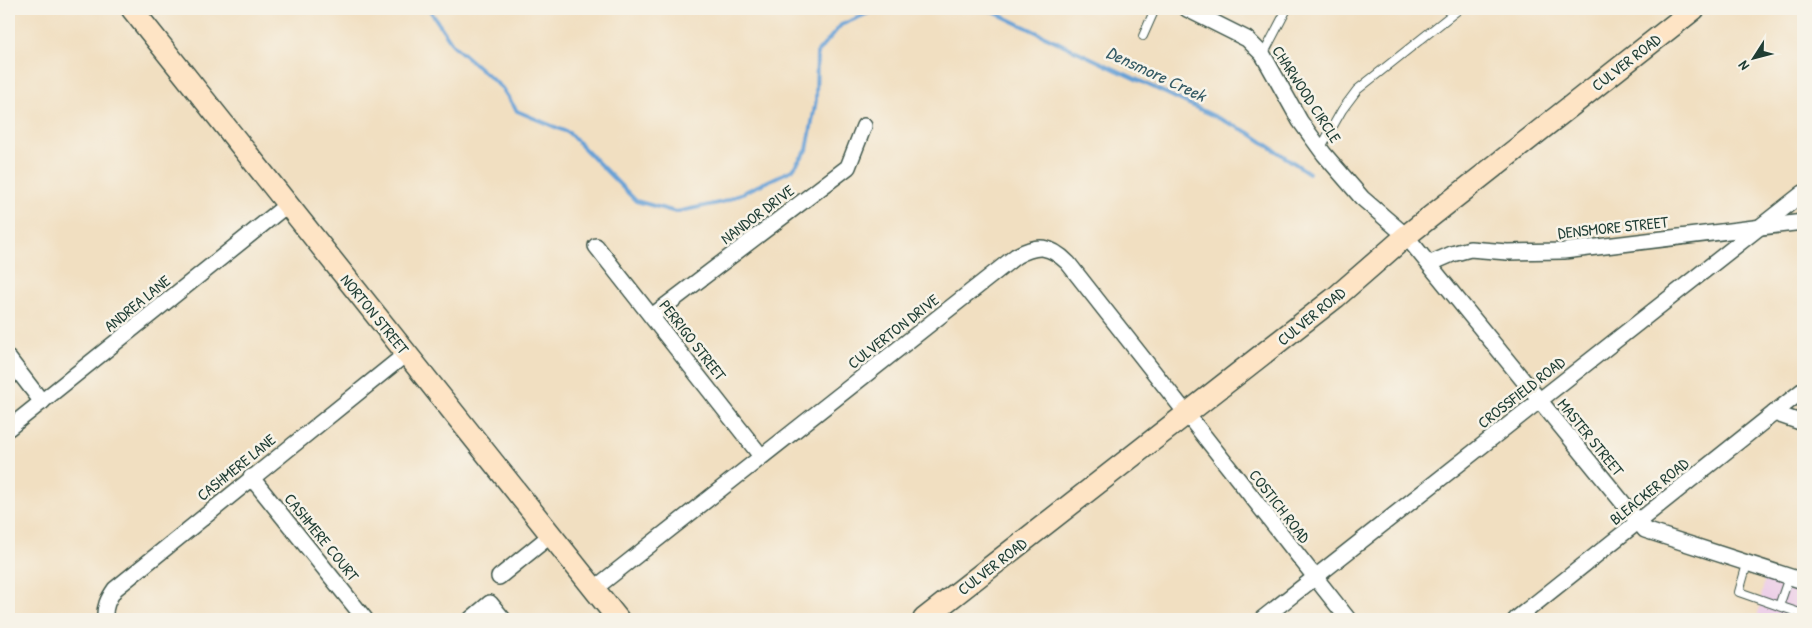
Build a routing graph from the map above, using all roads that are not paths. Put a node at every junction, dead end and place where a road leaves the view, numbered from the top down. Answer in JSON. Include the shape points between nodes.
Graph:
{"nodes":[{"id":1,"x":132,"y":9,"type":"edge"},
{"id":2,"x":1155,"y":9,"type":"edge"},
{"id":3,"x":1187,"y":9,"type":"edge"},
{"id":4,"x":1287,"y":9,"type":"edge"},
{"id":5,"x":1459,"y":9,"type":"edge"},
{"id":6,"x":1694,"y":9,"type":"edge"},
{"id":7,"x":1143,"y":36,"type":"dead end"},
{"id":8,"x":1263,"y":55,"type":"junction"},
{"id":9,"x":864,"y":126,"type":"dead end"},
{"id":10,"x":1320,"y":149,"type":"junction"},
{"id":11,"x":1803,"y":192,"type":"edge"},
{"id":12,"x":288,"y":204,"type":"junction"},
{"id":13,"x":1803,"y":222,"type":"edge"},
{"id":14,"x":1758,"y":228,"type":"junction"},
{"id":15,"x":1406,"y":236,"type":"junction"},
{"id":16,"x":596,"y":246,"type":"dead end"},
{"id":17,"x":1429,"y":264,"type":"junction"},
{"id":18,"x":652,"y":316,"type":"junction"},
{"id":19,"x":407,"y":354,"type":"junction"},
{"id":20,"x":9,"y":360,"type":"edge"},
{"id":21,"x":1803,"y":390,"type":"edge"},
{"id":22,"x":1539,"y":400,"type":"junction"},
{"id":23,"x":42,"y":402,"type":"junction"},
{"id":24,"x":1774,"y":413,"type":"junction"},
{"id":25,"x":1186,"y":414,"type":"junction"},
{"id":26,"x":1803,"y":423,"type":"edge"},
{"id":27,"x":9,"y":428,"type":"edge"},
{"id":28,"x":761,"y":456,"type":"junction"},
{"id":29,"x":251,"y":478,"type":"junction"},
{"id":30,"x":1638,"y":522,"type":"junction"},
{"id":31,"x":551,"y":535,"type":"junction"},
{"id":32,"x":1747,"y":564,"type":"junction"},
{"id":33,"x":499,"y":577,"type":"dead end"},
{"id":34,"x":1314,"y":578,"type":"junction"},
{"id":35,"x":1796,"y":579,"type":"edge"},
{"id":36,"x":594,"y":589,"type":"junction"},
{"id":37,"x":1779,"y":606,"type":"junction"},
{"id":38,"x":1803,"y":614,"type":"edge"},
{"id":39,"x":105,"y":619,"type":"edge"},
{"id":40,"x":365,"y":619,"type":"edge"},
{"id":41,"x":471,"y":619,"type":"edge"},
{"id":42,"x":503,"y":619,"type":"edge"},
{"id":43,"x":618,"y":619,"type":"edge"},
{"id":44,"x":924,"y":619,"type":"edge"},
{"id":45,"x":1262,"y":619,"type":"edge"},
{"id":46,"x":1348,"y":619,"type":"edge"},
{"id":47,"x":1516,"y":619,"type":"edge"}],
"edges":[{"from":1,"to":12,"type":"main road","name":"NORTON STREET"},
{"from":2,"to":7,"type":"lane"},
{"from":3,"to":8,"type":"street","name":"CHARWOOD CIRCLE","via":[[1247,39]]},
{"from":4,"to":8,"type":"lane"},
{"from":5,"to":10,"type":"lane","via":[[1357,90]]},
{"from":6,"to":15,"type":"main road","name":"CULVER ROAD"},
{"from":8,"to":10,"type":"street","name":"CHARWOOD CIRCLE"},
{"from":9,"to":18,"type":"street","name":"NANDOR DRIVE","via":[[848,167]]},
{"from":10,"to":15,"type":"street","name":"CHARWOOD CIRCLE","via":[[1362,198]]},
{"from":11,"to":14,"type":"street","name":"CROSSFIELD ROAD"},
{"from":12,"to":19,"type":"main road","name":"NORTON STREET"},
{"from":12,"to":23,"type":"street","name":"ANDREA LANE"},
{"from":13,"to":14,"type":"street","name":"DENSMORE STREET"},
{"from":14,"to":17,"type":"street","name":"DENSMORE STREET","via":[[1564,251],[1470,249]]},
{"from":14,"to":22,"type":"street","name":"CROSSFIELD ROAD"},
{"from":15,"to":17,"type":"street","name":"MASTER STREET"},
{"from":15,"to":25,"type":"main road","name":"CULVER ROAD","via":[[1336,297]]},
{"from":16,"to":18,"type":"street","name":"PERRIGO STREET"},
{"from":17,"to":22,"type":"street","name":"MASTER STREET"},
{"from":18,"to":28,"type":"street","name":"PERRIGO STREET"},
{"from":19,"to":29,"type":"street","name":"CASHMERE LANE"},
{"from":19,"to":31,"type":"main road","name":"NORTON STREET"},
{"from":20,"to":23,"type":"street"},
{"from":21,"to":24,"type":"street","name":"BLEACKER ROAD"},
{"from":22,"to":30,"type":"street","name":"MASTER STREET"},
{"from":22,"to":34,"type":"street","name":"CROSSFIELD ROAD"},
{"from":23,"to":27,"type":"street","name":"ANDREA LANE"},
{"from":24,"to":26,"type":"street"},
{"from":24,"to":30,"type":"street","name":"BLEACKER ROAD"},
{"from":25,"to":28,"type":"street","name":"CULVERTON DRIVE","via":[[1068,263],[1054,251],[1032,248],[1016,256]]},
{"from":25,"to":34,"type":"street","name":"COSTICH ROAD"},
{"from":25,"to":44,"type":"main road","name":"CULVER ROAD"},
{"from":28,"to":36,"type":"street","name":"CULVERTON DRIVE"},
{"from":29,"to":39,"type":"street","name":"CASHMERE LANE","via":[[115,589],[104,610]]},
{"from":29,"to":40,"type":"street","name":"CASHMERE COURT"},
{"from":30,"to":32,"type":"street","name":"MASTER STREET","via":[[1645,530]]},
{"from":30,"to":47,"type":"street","name":"BLEACKER ROAD"},
{"from":31,"to":33,"type":"street"},
{"from":31,"to":36,"type":"main road","name":"NORTON STREET"},
{"from":32,"to":35,"type":"street","name":"MASTER STREET"},
{"from":32,"to":37,"type":"lane","via":[[1739,592]]},
{"from":34,"to":45,"type":"street","name":"CROSSFIELD ROAD"},
{"from":34,"to":46,"type":"street","name":"COSTICH ROAD"},
{"from":35,"to":37,"type":"lane"},
{"from":36,"to":43,"type":"main road","name":"NORTON STREET"},
{"from":37,"to":38,"type":"lane"},
{"from":41,"to":42,"type":"street","via":[[490,603]]}]}
